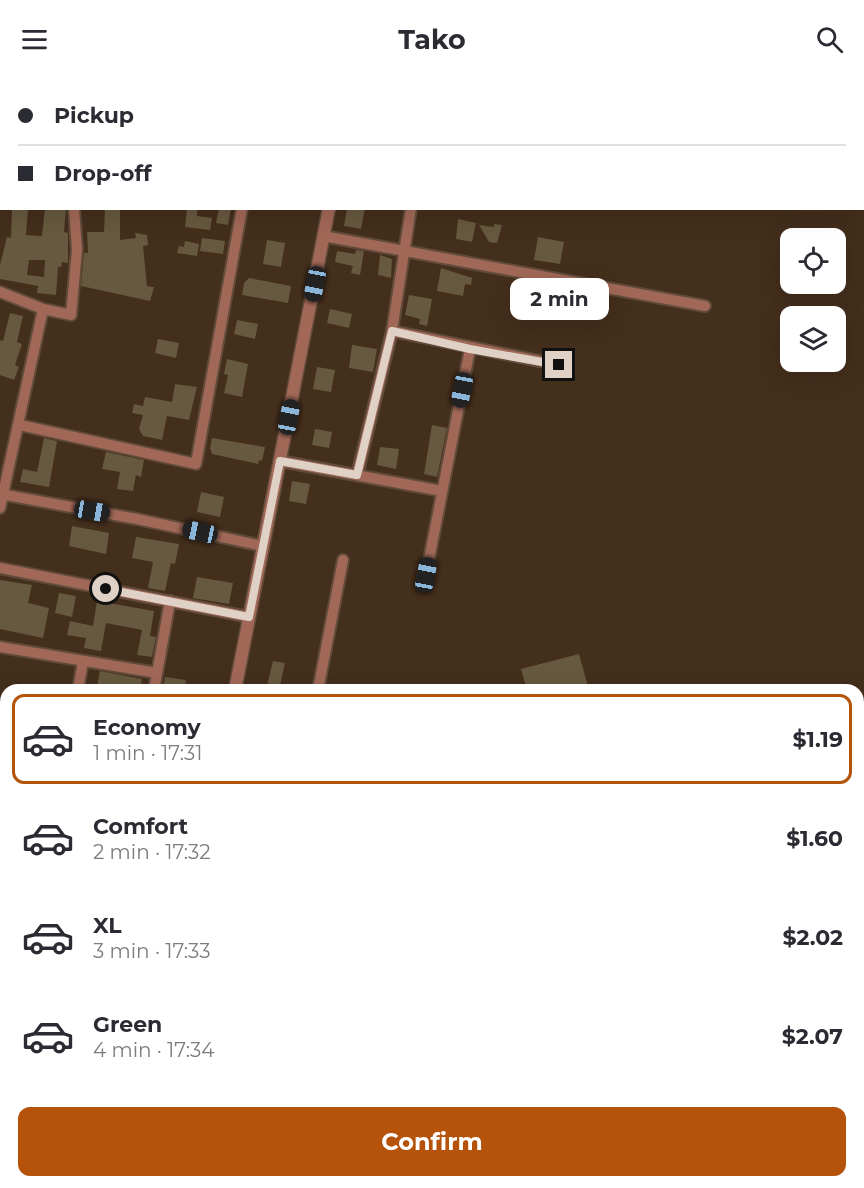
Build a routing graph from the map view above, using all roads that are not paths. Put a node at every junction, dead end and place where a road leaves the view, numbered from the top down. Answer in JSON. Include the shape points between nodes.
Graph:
{"nodes":[{"id":1,"x":74,"y":210,"type":"edge"},
{"id":2,"x":242,"y":210,"type":"edge"},
{"id":3,"x":329,"y":210,"type":"edge"},
{"id":4,"x":411,"y":210,"type":"edge"},
{"id":5,"x":323,"y":236,"type":"junction"},
{"id":6,"x":403,"y":250,"type":"junction"},
{"id":7,"x":0,"y":291,"type":"edge"},
{"id":8,"x":705,"y":306,"type":"dead end"},
{"id":9,"x":43,"y":309,"type":"junction"},
{"id":10,"x":392,"y":331,"type":"junction"},
{"id":11,"x":470,"y":349,"type":"junction"},
{"id":12,"x":559,"y":365,"type":"dead end"},
{"id":13,"x":20,"y":425,"type":"junction"},
{"id":14,"x":280,"y":461,"type":"junction"},
{"id":15,"x":357,"y":475,"type":"junction"},
{"id":16,"x":442,"y":491,"type":"junction"},
{"id":17,"x":2,"y":495,"type":"edge"},
{"id":18,"x":0,"y":508,"type":"edge"},
{"id":19,"x":263,"y":546,"type":"junction"},
{"id":20,"x":343,"y":560,"type":"dead end"},
{"id":21,"x":0,"y":568,"type":"edge"},
{"id":22,"x":426,"y":575,"type":"dead end"},
{"id":23,"x":170,"y":601,"type":"junction"},
{"id":24,"x":249,"y":617,"type":"junction"},
{"id":25,"x":0,"y":647,"type":"edge"},
{"id":26,"x":83,"y":661,"type":"junction"},
{"id":27,"x":157,"y":673,"type":"junction"},
{"id":28,"x":79,"y":684,"type":"edge"},
{"id":29,"x":155,"y":684,"type":"edge"},
{"id":30,"x":236,"y":684,"type":"edge"},
{"id":31,"x":319,"y":684,"type":"edge"}],
"edges":[{"from":1,"to":9,"type":"street","via":[[76,250],[71,315]]},
{"from":2,"to":13,"type":"street","via":[[196,464]]},
{"from":3,"to":5,"type":"street"},
{"from":4,"to":6,"type":"street"},
{"from":5,"to":6,"type":"street"},
{"from":5,"to":14,"type":"street"},
{"from":6,"to":8,"type":"street"},
{"from":6,"to":10,"type":"street"},
{"from":7,"to":9,"type":"street"},
{"from":9,"to":13,"type":"street"},
{"from":10,"to":11,"type":"street"},
{"from":10,"to":15,"type":"street"},
{"from":11,"to":12,"type":"street"},
{"from":11,"to":16,"type":"street"},
{"from":13,"to":17,"type":"street"},
{"from":14,"to":15,"type":"street"},
{"from":14,"to":19,"type":"street"},
{"from":15,"to":16,"type":"street"},
{"from":16,"to":22,"type":"street"},
{"from":17,"to":18,"type":"street"},
{"from":17,"to":19,"type":"street"},
{"from":19,"to":24,"type":"street"},
{"from":20,"to":31,"type":"street"},
{"from":21,"to":23,"type":"street"},
{"from":23,"to":24,"type":"street"},
{"from":23,"to":27,"type":"street"},
{"from":24,"to":30,"type":"street"},
{"from":25,"to":26,"type":"street"},
{"from":26,"to":27,"type":"street"},
{"from":26,"to":28,"type":"street"},
{"from":27,"to":29,"type":"street"}]}
